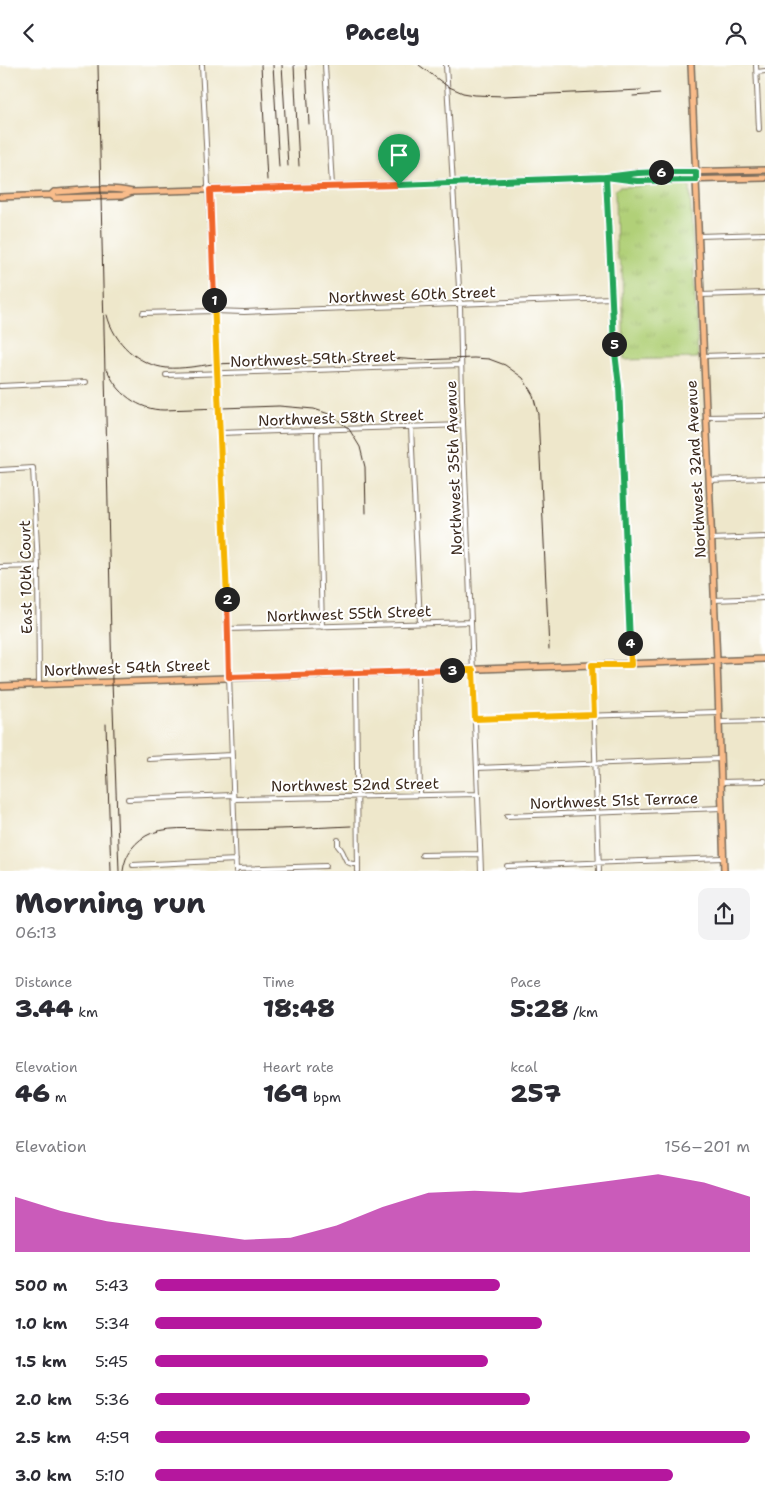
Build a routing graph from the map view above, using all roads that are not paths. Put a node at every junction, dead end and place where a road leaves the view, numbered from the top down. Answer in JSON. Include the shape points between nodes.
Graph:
{"nodes":[{"id":1,"x":202,"y":65,"type":"edge"},
{"id":2,"x":325,"y":65,"type":"edge"},
{"id":3,"x":446,"y":65,"type":"edge"},
{"id":4,"x":691,"y":65,"type":"edge"},
{"id":5,"x":756,"y":65,"type":"edge"},
{"id":6,"x":765,"y":71,"type":"edge"},
{"id":7,"x":757,"y":72,"type":"junction"},
{"id":8,"x":759,"y":111,"type":"junction"},
{"id":9,"x":765,"y":111,"type":"edge"},
{"id":10,"x":759,"y":129,"type":"dead end"},
{"id":11,"x":765,"y":170,"type":"edge"},
{"id":12,"x":696,"y":172,"type":"junction"},
{"id":13,"x":606,"y":177,"type":"junction"},
{"id":14,"x":765,"y":178,"type":"edge"},
{"id":15,"x":696,"y":180,"type":"junction"},
{"id":16,"x":453,"y":183,"type":"junction"},
{"id":17,"x":332,"y":187,"type":"junction"},
{"id":18,"x":210,"y":190,"type":"junction"},
{"id":19,"x":0,"y":197,"type":"edge"},
{"id":20,"x":765,"y":234,"type":"edge"},
{"id":21,"x":699,"y":236,"type":"junction"},
{"id":22,"x":765,"y":293,"type":"edge"},
{"id":23,"x":700,"y":295,"type":"junction"},
{"id":24,"x":612,"y":298,"type":"junction"},
{"id":25,"x":460,"y":305,"type":"junction"},
{"id":26,"x":214,"y":311,"type":"junction"},
{"id":27,"x":143,"y":313,"type":"dead end"},
{"id":28,"x":765,"y":354,"type":"edge"},
{"id":29,"x":703,"y":356,"type":"junction"},
{"id":30,"x":461,"y":365,"type":"junction"},
{"id":31,"x":218,"y":373,"type":"junction"},
{"id":32,"x":166,"y":375,"type":"dead end"},
{"id":33,"x":86,"y":383,"type":"dead end"},
{"id":34,"x":0,"y":386,"type":"edge"},
{"id":35,"x":765,"y":415,"type":"edge"},
{"id":36,"x":706,"y":417,"type":"junction"},
{"id":37,"x":463,"y":425,"type":"junction"},
{"id":38,"x":410,"y":427,"type":"junction"},
{"id":39,"x":317,"y":430,"type":"junction"},
{"id":40,"x":220,"y":433,"type":"junction"},
{"id":41,"x":0,"y":470,"type":"edge"},
{"id":42,"x":765,"y":478,"type":"edge"},
{"id":43,"x":709,"y":480,"type":"junction"},
{"id":44,"x":765,"y":537,"type":"edge"},
{"id":45,"x":711,"y":539,"type":"junction"},
{"id":46,"x":38,"y":566,"type":"junction"},
{"id":47,"x":0,"y":567,"type":"edge"},
{"id":48,"x":765,"y":598,"type":"edge"},
{"id":49,"x":714,"y":600,"type":"junction"},
{"id":50,"x":471,"y":622,"type":"junction"},
{"id":51,"x":420,"y":623,"type":"junction"},
{"id":52,"x":322,"y":627,"type":"junction"},
{"id":53,"x":228,"y":629,"type":"junction"},
{"id":54,"x":765,"y":659,"type":"edge"},
{"id":55,"x":717,"y":661,"type":"junction"},
{"id":56,"x":592,"y":665,"type":"junction"},
{"id":57,"x":631,"y":665,"type":"junction"},
{"id":58,"x":473,"y":670,"type":"junction"},
{"id":59,"x":418,"y":671,"type":"junction"},
{"id":60,"x":356,"y":673,"type":"junction"},
{"id":61,"x":229,"y":677,"type":"junction"},
{"id":62,"x":39,"y":684,"type":"junction"},
{"id":63,"x":0,"y":686,"type":"edge"},
{"id":64,"x":718,"y":712,"type":"junction"},
{"id":65,"x":594,"y":715,"type":"junction"},
{"id":66,"x":475,"y":719,"type":"junction"},
{"id":67,"x":765,"y":721,"type":"edge"},
{"id":68,"x":719,"y":722,"type":"junction"},
{"id":69,"x":232,"y":755,"type":"junction"},
{"id":70,"x":149,"y":759,"type":"dead end"},
{"id":71,"x":720,"y":759,"type":"junction"},
{"id":72,"x":596,"y":764,"type":"junction"},
{"id":73,"x":477,"y":768,"type":"junction"},
{"id":74,"x":765,"y":781,"type":"edge"},
{"id":75,"x":721,"y":782,"type":"junction"},
{"id":76,"x":478,"y":794,"type":"junction"},
{"id":77,"x":420,"y":795,"type":"junction"},
{"id":78,"x":234,"y":797,"type":"junction"},
{"id":79,"x":356,"y":797,"type":"junction"},
{"id":80,"x":128,"y":799,"type":"dead end"},
{"id":81,"x":722,"y":809,"type":"junction"},
{"id":82,"x":597,"y":813,"type":"junction"},
{"id":83,"x":507,"y":816,"type":"dead end"},
{"id":84,"x":338,"y":841,"type":"dead end"},
{"id":85,"x":480,"y":854,"type":"junction"},
{"id":86,"x":422,"y":855,"type":"dead end"},
{"id":87,"x":723,"y":858,"type":"junction"},
{"id":88,"x":236,"y":860,"type":"junction"},
{"id":89,"x":598,"y":862,"type":"junction"},
{"id":90,"x":358,"y":864,"type":"junction"},
{"id":91,"x":133,"y":865,"type":"dead end"},
{"id":92,"x":326,"y":866,"type":"dead end"},
{"id":93,"x":507,"y":866,"type":"dead end"},
{"id":94,"x":236,"y":870,"type":"edge"},
{"id":95,"x":358,"y":871,"type":"edge"},
{"id":96,"x":481,"y":871,"type":"edge"},
{"id":97,"x":598,"y":871,"type":"edge"},
{"id":98,"x":724,"y":871,"type":"edge"}],
"edges":[{"from":1,"to":18,"type":"street"},
{"from":2,"to":17,"type":"street"},
{"from":3,"to":16,"type":"street","name":"Northwest 35th Avenue"},
{"from":4,"to":12,"type":"main road","name":"Northwest 32nd Avenue"},
{"from":5,"to":7,"type":"street"},
{"from":6,"to":7,"type":"street"},
{"from":7,"to":8,"type":"street"},
{"from":8,"to":9,"type":"street"},
{"from":8,"to":10,"type":"street"},
{"from":11,"to":12,"type":"main road"},
{"from":12,"to":13,"type":"main road"},
{"from":12,"to":15,"type":"main road","name":"Northwest 32nd Avenue"},
{"from":13,"to":15,"type":"main road","via":[[637,181]]},
{"from":13,"to":16,"type":"main road"},
{"from":13,"to":24,"type":"street"},
{"from":14,"to":15,"type":"main road"},
{"from":15,"to":21,"type":"main road","name":"Northwest 32nd Avenue"},
{"from":16,"to":17,"type":"main road"},
{"from":16,"to":25,"type":"street","name":"Northwest 35th Avenue"},
{"from":17,"to":18,"type":"main road"},
{"from":18,"to":19,"type":"main road","via":[[122,195],[101,193],[54,198],[51,195]]},
{"from":18,"to":26,"type":"street"},
{"from":20,"to":21,"type":"street"},
{"from":21,"to":23,"type":"main road","name":"Northwest 32nd Avenue"},
{"from":22,"to":23,"type":"street"},
{"from":23,"to":29,"type":"main road","name":"Northwest 32nd Avenue"},
{"from":24,"to":25,"type":"street","name":"Northwest 60th Street"},
{"from":24,"to":57,"type":"street"},
{"from":25,"to":26,"type":"street","name":"Northwest 60th Street"},
{"from":25,"to":30,"type":"street","name":"Northwest 35th Avenue"},
{"from":26,"to":27,"type":"street","name":"Northwest 60th Street"},
{"from":26,"to":31,"type":"street"},
{"from":28,"to":29,"type":"street"},
{"from":29,"to":36,"type":"main road","name":"Northwest 32nd Avenue"},
{"from":30,"to":31,"type":"street","name":"Northwest 59th Street"},
{"from":30,"to":37,"type":"street","name":"Northwest 35th Avenue"},
{"from":31,"to":32,"type":"street","name":"Northwest 59th Street"},
{"from":31,"to":40,"type":"street"},
{"from":33,"to":34,"type":"street"},
{"from":35,"to":36,"type":"street"},
{"from":36,"to":43,"type":"main road","name":"Northwest 32nd Avenue"},
{"from":37,"to":38,"type":"street","name":"Northwest 58th Street"},
{"from":37,"to":50,"type":"street","name":"Northwest 35th Avenue"},
{"from":38,"to":39,"type":"street","name":"Northwest 58th Street"},
{"from":38,"to":51,"type":"street"},
{"from":39,"to":40,"type":"street","name":"Northwest 58th Street"},
{"from":39,"to":52,"type":"street"},
{"from":40,"to":53,"type":"street"},
{"from":41,"to":46,"type":"street","name":"East 10th Court","via":[[33,468]]},
{"from":42,"to":43,"type":"street"},
{"from":43,"to":45,"type":"main road","name":"Northwest 32nd Avenue"},
{"from":44,"to":45,"type":"street"},
{"from":45,"to":49,"type":"main road","name":"Northwest 32nd Avenue"},
{"from":46,"to":47,"type":"street"},
{"from":46,"to":62,"type":"street","name":"East 10th Court"},
{"from":48,"to":49,"type":"street"},
{"from":49,"to":55,"type":"main road","name":"Northwest 32nd Avenue"},
{"from":50,"to":51,"type":"street","name":"Northwest 55th Street"},
{"from":50,"to":58,"type":"street","name":"Northwest 35th Avenue"},
{"from":51,"to":52,"type":"street","name":"Northwest 55th Street"},
{"from":52,"to":53,"type":"street","name":"Northwest 55th Street"},
{"from":53,"to":61,"type":"street"},
{"from":54,"to":55,"type":"main road","name":"Northwest 54th Street"},
{"from":55,"to":57,"type":"main road","name":"Northwest 54th Street"},
{"from":55,"to":64,"type":"main road","name":"Northwest 32nd Avenue"},
{"from":56,"to":57,"type":"main road","name":"Northwest 54th Street"},
{"from":56,"to":58,"type":"main road","name":"Northwest 54th Street"},
{"from":56,"to":65,"type":"street"},
{"from":58,"to":59,"type":"main road","name":"Northwest 54th Street"},
{"from":58,"to":66,"type":"street","name":"Northwest 35th Avenue"},
{"from":59,"to":60,"type":"main road","name":"Northwest 54th Street"},
{"from":59,"to":77,"type":"street"},
{"from":60,"to":61,"type":"main road","name":"Northwest 54th Street"},
{"from":60,"to":79,"type":"street"},
{"from":61,"to":62,"type":"main road","name":"Northwest 54th Street"},
{"from":61,"to":69,"type":"street"},
{"from":62,"to":63,"type":"main road","name":"Northwest 54th Street"},
{"from":64,"to":65,"type":"street"},
{"from":64,"to":68,"type":"main road","name":"Northwest 32nd Avenue"},
{"from":65,"to":66,"type":"street"},
{"from":65,"to":72,"type":"street"},
{"from":66,"to":73,"type":"street","name":"Northwest 35th Avenue"},
{"from":67,"to":68,"type":"street"},
{"from":68,"to":71,"type":"main road","name":"Northwest 32nd Avenue"},
{"from":69,"to":70,"type":"street"},
{"from":69,"to":78,"type":"street"},
{"from":71,"to":72,"type":"street"},
{"from":71,"to":75,"type":"main road","name":"Northwest 32nd Avenue"},
{"from":72,"to":73,"type":"street"},
{"from":72,"to":82,"type":"street"},
{"from":73,"to":76,"type":"street","name":"Northwest 35th Avenue"},
{"from":74,"to":75,"type":"street"},
{"from":75,"to":81,"type":"main road","name":"Northwest 32nd Avenue"},
{"from":76,"to":77,"type":"street","name":"Northwest 52nd Street"},
{"from":76,"to":85,"type":"street","name":"Northwest 35th Avenue"},
{"from":77,"to":79,"type":"street","name":"Northwest 52nd Street"},
{"from":78,"to":79,"type":"street","name":"Northwest 52nd Street"},
{"from":78,"to":80,"type":"street","name":"Northwest 52nd Street"},
{"from":78,"to":88,"type":"street"},
{"from":79,"to":90,"type":"street"},
{"from":81,"to":82,"type":"street","name":"Northwest 51st Terrace"},
{"from":81,"to":87,"type":"main road","name":"Northwest 32nd Avenue"},
{"from":82,"to":83,"type":"street","name":"Northwest 51st Terrace"},
{"from":82,"to":89,"type":"street"},
{"from":84,"to":90,"type":"street","via":[[345,860]]},
{"from":85,"to":86,"type":"street"},
{"from":85,"to":96,"type":"street","name":"Northwest 35th Avenue"},
{"from":87,"to":89,"type":"street"},
{"from":87,"to":98,"type":"main road","name":"Northwest 32nd Avenue"},
{"from":88,"to":91,"type":"street"},
{"from":88,"to":94,"type":"street"},
{"from":89,"to":93,"type":"street"},
{"from":89,"to":97,"type":"street"},
{"from":90,"to":95,"type":"street"},
{"from":92,"to":94,"type":"street"}]}
